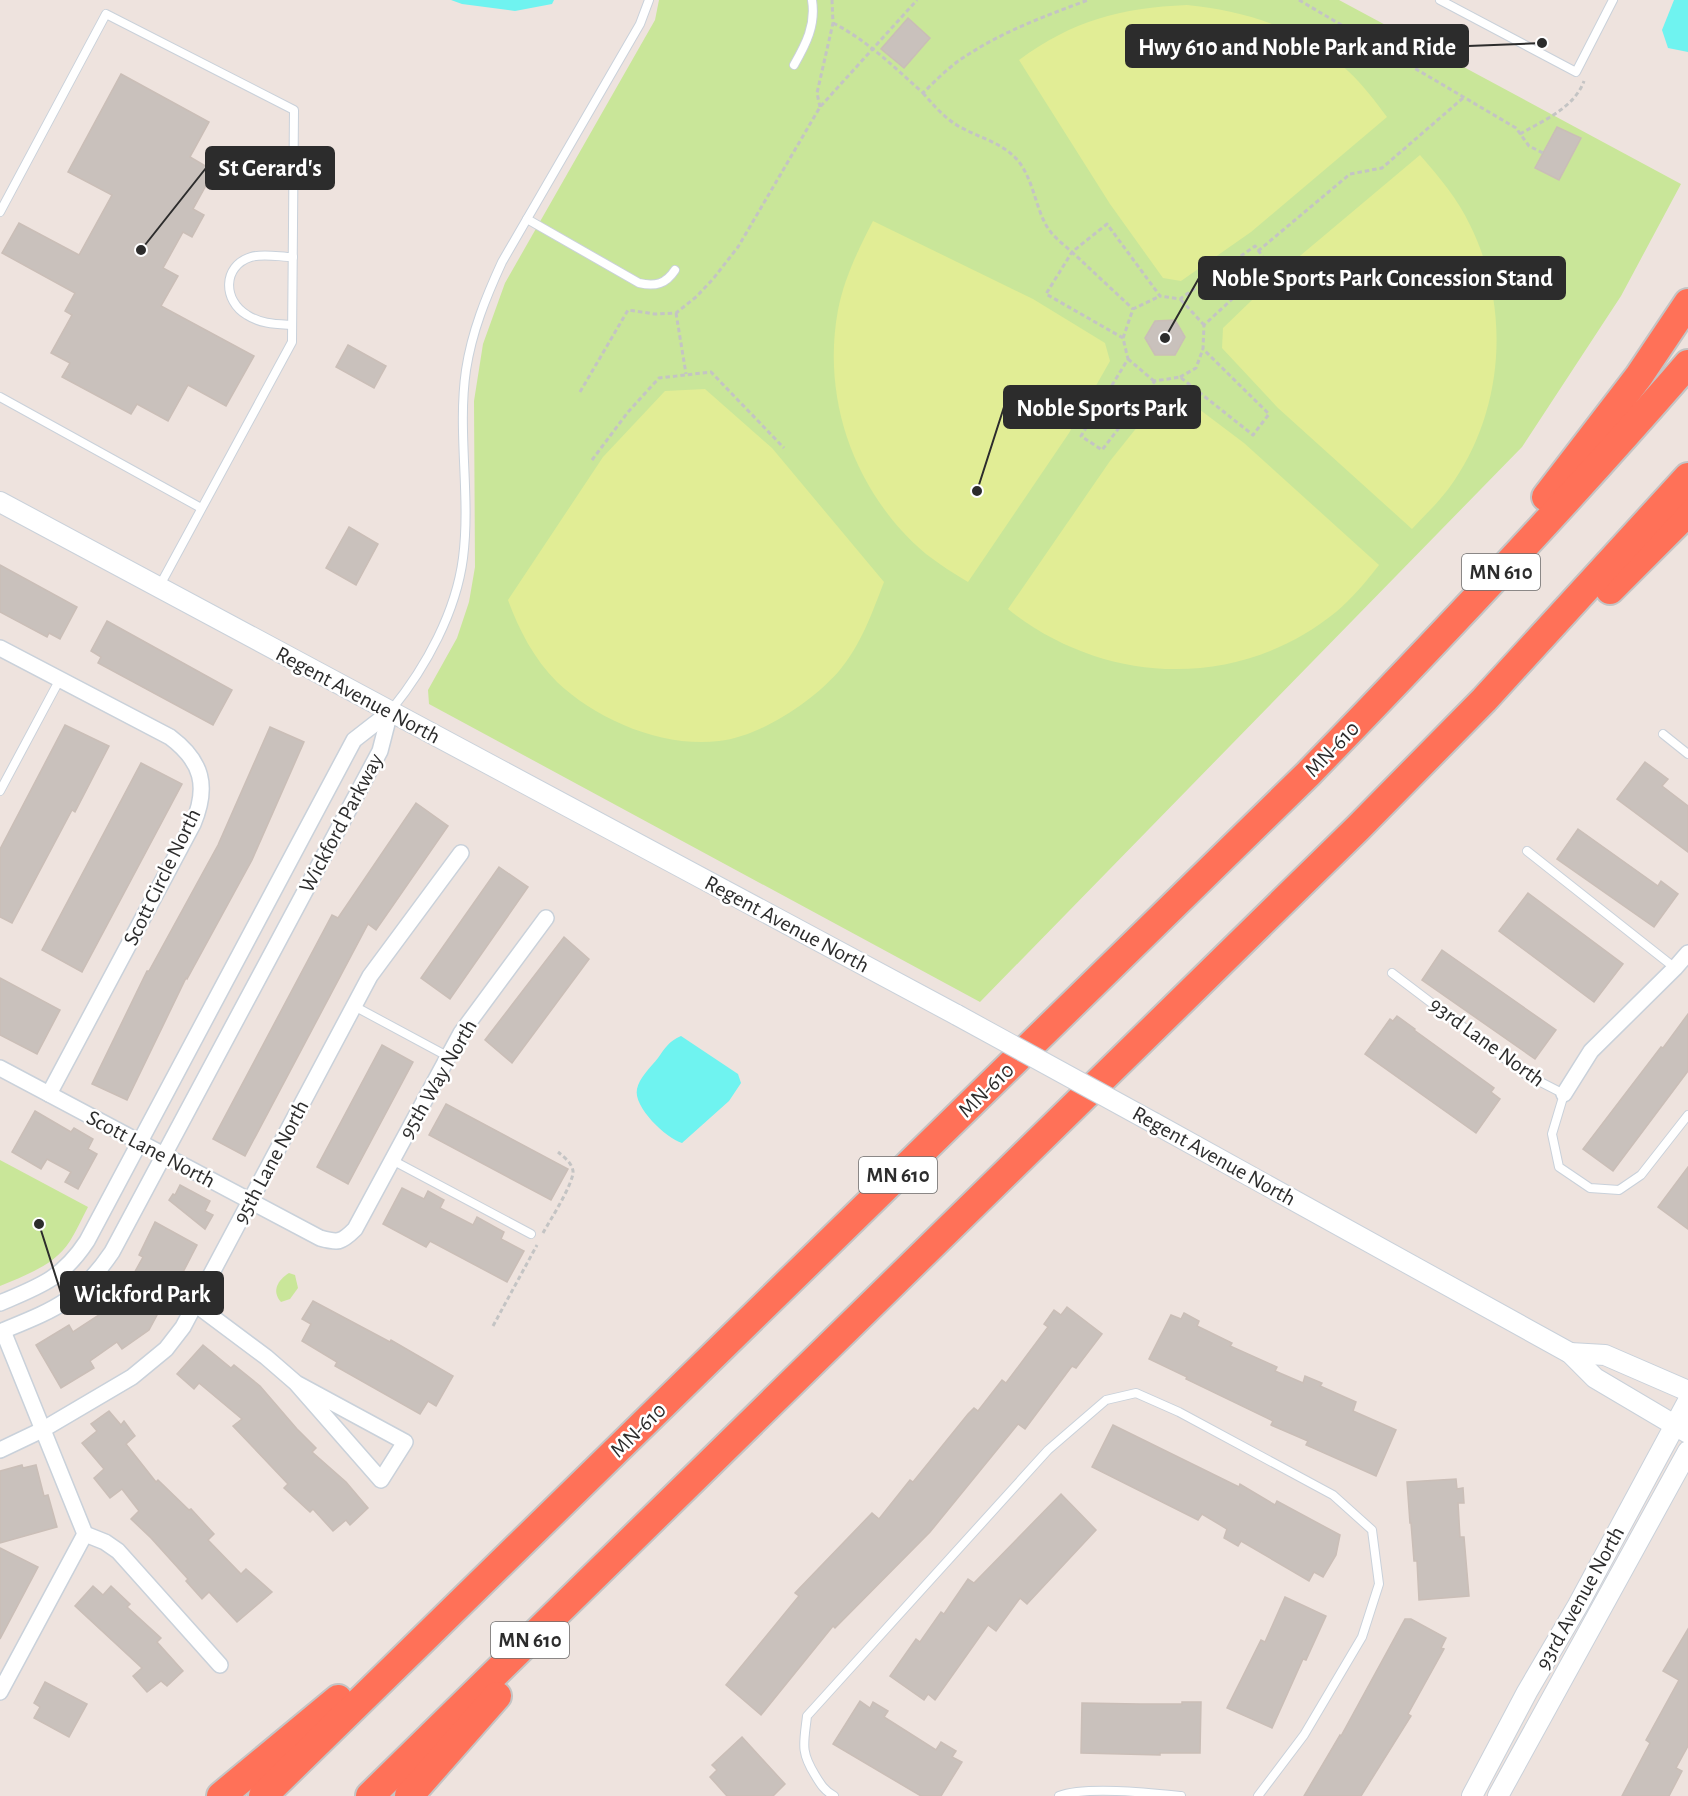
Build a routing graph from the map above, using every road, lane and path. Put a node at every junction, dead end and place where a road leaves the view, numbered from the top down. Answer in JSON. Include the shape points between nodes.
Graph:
{"nodes":[{"id":1,"x":649,"y":0,"type":"edge"},
{"id":2,"x":812,"y":0,"type":"edge"},
{"id":3,"x":832,"y":0,"type":"edge"},
{"id":4,"x":917,"y":0,"type":"edge"},
{"id":5,"x":1088,"y":0,"type":"edge"},
{"id":6,"x":1299,"y":0,"type":"edge"},
{"id":7,"x":1440,"y":0,"type":"edge"},
{"id":8,"x":1613,"y":0,"type":"edge"},
{"id":9,"x":833,"y":23,"type":"junction"},
{"id":10,"x":872,"y":48,"type":"junction"},
{"id":11,"x":794,"y":65,"type":"dead end"},
{"id":12,"x":1579,"y":66,"type":"junction"},
{"id":13,"x":923,"y":93,"type":"junction"},
{"id":14,"x":1463,"y":98,"type":"junction"},
{"id":15,"x":820,"y":107,"type":"junction"},
{"id":16,"x":1520,"y":134,"type":"junction"},
{"id":17,"x":1543,"y":153,"type":"dead end"},
{"id":18,"x":0,"y":212,"type":"edge"},
{"id":19,"x":527,"y":219,"type":"junction"},
{"id":20,"x":1258,"y":250,"type":"junction"},
{"id":21,"x":1072,"y":252,"type":"junction"},
{"id":22,"x":293,"y":257,"type":"junction"},
{"id":23,"x":675,"y":270,"type":"dead end"},
{"id":24,"x":1160,"y":296,"type":"junction"},
{"id":25,"x":1180,"y":299,"type":"junction"},
{"id":26,"x":1688,"y":303,"type":"edge"},
{"id":27,"x":1133,"y":309,"type":"junction"},
{"id":28,"x":676,"y":313,"type":"junction"},
{"id":29,"x":292,"y":325,"type":"junction"},
{"id":30,"x":1204,"y":325,"type":"junction"},
{"id":31,"x":1123,"y":338,"type":"junction"},
{"id":32,"x":1203,"y":349,"type":"junction"},
{"id":33,"x":1128,"y":359,"type":"junction"},
{"id":34,"x":1688,"y":364,"type":"edge"},
{"id":35,"x":686,"y":374,"type":"junction"},
{"id":36,"x":1180,"y":377,"type":"junction"},
{"id":37,"x":1155,"y":381,"type":"junction"},
{"id":38,"x":580,"y":392,"type":"dead end"},
{"id":39,"x":0,"y":397,"type":"edge"},
{"id":40,"x":784,"y":448,"type":"dead end"},
{"id":41,"x":592,"y":460,"type":"dead end"},
{"id":42,"x":1688,"y":477,"type":"edge"},
{"id":43,"x":0,"y":502,"type":"edge"},
{"id":44,"x":201,"y":508,"type":"junction"},
{"id":45,"x":1688,"y":512,"type":"edge"},
{"id":46,"x":158,"y":588,"type":"junction"},
{"id":47,"x":0,"y":648,"type":"edge"},
{"id":48,"x":60,"y":679,"type":"junction"},
{"id":49,"x":1484,"y":700,"type":"junction"},
{"id":50,"x":390,"y":712,"type":"junction"},
{"id":51,"x":1663,"y":734,"type":"dead end"},
{"id":52,"x":1688,"y":753,"type":"edge"},
{"id":53,"x":1308,"y":774,"type":"junction"},
{"id":54,"x":3,"y":777,"type":"edge"},
{"id":55,"x":0,"y":791,"type":"edge"},
{"id":56,"x":1527,"y":851,"type":"dead end"},
{"id":57,"x":461,"y":853,"type":"dead end"},
{"id":58,"x":546,"y":918,"type":"dead end"},
{"id":59,"x":1688,"y":953,"type":"edge"},
{"id":60,"x":1675,"y":968,"type":"junction"},
{"id":61,"x":1392,"y":973,"type":"dead end"},
{"id":62,"x":354,"y":1006,"type":"junction"},
{"id":63,"x":447,"y":1056,"type":"junction"},
{"id":64,"x":0,"y":1068,"type":"edge"},
{"id":65,"x":49,"y":1094,"type":"junction"},
{"id":66,"x":1564,"y":1094,"type":"junction"},
{"id":67,"x":1688,"y":1115,"type":"edge"},
{"id":68,"x":140,"y":1142,"type":"junction"},
{"id":69,"x":164,"y":1156,"type":"junction"},
{"id":70,"x":392,"y":1160,"type":"junction"},
{"id":71,"x":251,"y":1201,"type":"junction"},
{"id":72,"x":531,"y":1234,"type":"dead end"},
{"id":73,"x":336,"y":1242,"type":"joint"},
{"id":74,"x":0,"y":1303,"type":"edge"},
{"id":75,"x":195,"y":1304,"type":"junction"},
{"id":76,"x":2,"y":1332,"type":"edge"},
{"id":77,"x":1570,"y":1353,"type":"junction"},
{"id":78,"x":296,"y":1383,"type":"junction"},
{"id":79,"x":1688,"y":1391,"type":"edge"},
{"id":80,"x":1688,"y":1401,"type":"edge"},
{"id":81,"x":1681,"y":1429,"type":"edge"},
{"id":82,"x":42,"y":1430,"type":"junction"},
{"id":83,"x":0,"y":1450,"type":"edge"},
{"id":84,"x":1688,"y":1450,"type":"edge"},
{"id":85,"x":690,"y":1484,"type":"junction"},
{"id":86,"x":85,"y":1534,"type":"junction"},
{"id":87,"x":488,"y":1576,"type":"junction"},
{"id":88,"x":220,"y":1665,"type":"dead end"},
{"id":89,"x":0,"y":1692,"type":"edge"},
{"id":90,"x":221,"y":1796,"type":"edge"},
{"id":91,"x":263,"y":1796,"type":"edge"},
{"id":92,"x":370,"y":1796,"type":"edge"},
{"id":93,"x":409,"y":1796,"type":"edge"},
{"id":94,"x":834,"y":1796,"type":"edge"},
{"id":95,"x":1059,"y":1796,"type":"edge"},
{"id":96,"x":1181,"y":1796,"type":"edge"},
{"id":97,"x":1258,"y":1796,"type":"edge"},
{"id":98,"x":1472,"y":1796,"type":"edge"},
{"id":99,"x":1498,"y":1796,"type":"edge"}],
"edges":[{"from":1,"to":19,"type":"lane","via":[[640,24]]},
{"from":2,"to":11,"type":"lane","via":[[812,27]]},
{"from":3,"to":9,"type":"path"},
{"from":4,"to":10,"type":"path"},
{"from":5,"to":13,"type":"path","via":[[996,38],[949,68]]},
{"from":6,"to":14,"type":"path"},
{"from":7,"to":12,"type":"lane","via":[[1576,72]]},
{"from":8,"to":12,"type":"lane"},
{"from":9,"to":10,"type":"path"},
{"from":9,"to":15,"type":"path","via":[[817,93]]},
{"from":10,"to":13,"type":"path"},
{"from":10,"to":15,"type":"path"},
{"from":12,"to":16,"type":"path","via":[[1585,79],[1579,94],[1560,111]]},
{"from":13,"to":21,"type":"path","via":[[962,129],[994,143],[1020,163],[1047,227]]},
{"from":14,"to":16,"type":"path"},
{"from":14,"to":20,"type":"path","via":[[1382,168],[1350,174]]},
{"from":15,"to":28,"type":"path","via":[[738,248],[696,297]]},
{"from":16,"to":17,"type":"path","via":[[1529,146]]},
{"from":18,"to":22,"type":"lane","via":[[106,14],[294,110]]},
{"from":19,"to":23,"type":"lane","via":[[639,283],[657,285]]},
{"from":19,"to":50,"type":"lane","via":[[484,300],[466,370],[463,557],[455,594],[443,627]]},
{"from":20,"to":25,"type":"path","via":[[1255,246]]},
{"from":20,"to":30,"type":"path","via":[[1269,265]]},
{"from":21,"to":24,"type":"path","via":[[1107,224]]},
{"from":21,"to":27,"type":"path"},
{"from":21,"to":31,"type":"path","via":[[1046,294]]},
{"from":22,"to":29,"type":"lane"},
{"from":22,"to":29,"type":"lane","via":[[253,256],[240,262],[229,276],[228,292],[234,305],[247,316],[268,324]]},
{"from":24,"to":25,"type":"path"},
{"from":24,"to":27,"type":"path"},
{"from":25,"to":30,"type":"path"},
{"from":26,"to":53,"type":"highway","via":[[1566,473]]},
{"from":27,"to":31,"type":"path"},
{"from":28,"to":35,"type":"path"},
{"from":28,"to":38,"type":"path","via":[[628,310]]},
{"from":29,"to":44,"type":"lane","via":[[292,342]]},
{"from":30,"to":32,"type":"path"},
{"from":31,"to":33,"type":"path"},
{"from":32,"to":36,"type":"path","via":[[1196,368]]},
{"from":32,"to":36,"type":"path","via":[[1269,414],[1252,435]]},
{"from":33,"to":37,"type":"path"},
{"from":33,"to":37,"type":"path","via":[[1081,436],[1102,450]]},
{"from":34,"to":53,"type":"highway","name":"MN-610","number":"MN 610","via":[[1524,548]]},
{"from":35,"to":40,"type":"path","via":[[711,372]]},
{"from":35,"to":41,"type":"path","via":[[658,378]]},
{"from":36,"to":37,"type":"path"},
{"from":39,"to":44,"type":"lane"},
{"from":42,"to":49,"type":"highway","number":"MN 610"},
{"from":43,"to":46,"type":"street","name":"Regent Avenue North"},
{"from":44,"to":46,"type":"lane"},
{"from":45,"to":49,"type":"highway","via":[[1594,606]]},
{"from":46,"to":50,"type":"street","name":"Regent Avenue North"},
{"from":47,"to":48,"type":"street","name":"Scott Circle North"},
{"from":48,"to":54,"type":"lane"},
{"from":48,"to":65,"type":"street","name":"Scott Circle North","via":[[183,747],[194,760],[201,793],[193,824]]},
{"from":49,"to":85,"type":"highway","number":"MN 610","via":[[1350,837]]},
{"from":50,"to":68,"type":"street","name":"Wickford Parkway","via":[[354,740]]},
{"from":50,"to":69,"type":"street","name":"Wickford Parkway","via":[[380,751]]},
{"from":50,"to":77,"type":"street","name":"Regent Avenue North","bridge":true,"via":[[957,1015]]},
{"from":51,"to":52,"type":"lane"},
{"from":53,"to":87,"type":"highway","name":"MN-610","number":"MN 610"},
{"from":54,"to":55,"type":"lane"},
{"from":56,"to":60,"type":"lane"},
{"from":57,"to":62,"type":"street","name":"95th Lane North","via":[[370,976]]},
{"from":58,"to":63,"type":"street","name":"95th Way North"},
{"from":59,"to":60,"type":"street","name":"93rd Lane North"},
{"from":60,"to":66,"type":"street","name":"93rd Lane North","via":[[1591,1051]]},
{"from":61,"to":66,"type":"lane","name":"93rd Lane North","via":[[1525,1074]]},
{"from":62,"to":63,"type":"lane"},
{"from":62,"to":71,"type":"street","name":"95th Lane North"},
{"from":63,"to":70,"type":"street","name":"95th Way North"},
{"from":64,"to":65,"type":"street","name":"Scott Lane North"},
{"from":65,"to":68,"type":"street","name":"Scott Lane North"},
{"from":66,"to":67,"type":"lane","via":[[1552,1134],[1559,1167],[1590,1188],[1619,1190],[1641,1175]]},
{"from":68,"to":69,"type":"street","name":"Scott Lane North"},
{"from":68,"to":74,"type":"street","name":"Wickford Parkway","via":[[75,1260],[38,1287]]},
{"from":69,"to":71,"type":"street","name":"Scott Lane North"},
{"from":69,"to":76,"type":"street","name":"Wickford Parkway","via":[[97,1274],[78,1294],[53,1310]]},
{"from":70,"to":72,"type":"lane"},
{"from":70,"to":73,"type":"street","name":"95th Way North","via":[[355,1229]]},
{"from":71,"to":73,"type":"street","name":"Scott Lane North","via":[[320,1238]]},
{"from":71,"to":75,"type":"street","name":"95th Lane North"},
{"from":75,"to":78,"type":"street"},
{"from":75,"to":82,"type":"street","name":"95th Lane North","via":[[183,1327],[152,1363]]},
{"from":76,"to":82,"type":"street"},
{"from":77,"to":79,"type":"street","name":"Regent Avenue North","via":[[1605,1355]]},
{"from":77,"to":81,"type":"street","name":"Regent Avenue North","via":[[1595,1378]]},
{"from":78,"to":78,"type":"street","via":[[405,1442],[381,1480],[304,1391]]},
{"from":80,"to":81,"type":"street","name":"93rd Avenue North"},
{"from":81,"to":98,"type":"street","name":"93rd Avenue North","via":[[1527,1692]]},
{"from":82,"to":83,"type":"street","name":"95th Lane North"},
{"from":82,"to":86,"type":"street"},
{"from":84,"to":99,"type":"street","name":"93rd Avenue North"},
{"from":85,"to":92,"type":"highway","number":"MN 610"},
{"from":85,"to":93,"type":"highway"},
{"from":86,"to":88,"type":"street","via":[[118,1551]]},
{"from":86,"to":89,"type":"street"},
{"from":87,"to":90,"type":"highway"},
{"from":87,"to":91,"type":"highway","name":"MN-610","number":"MN 610"},
{"from":94,"to":97,"type":"lane","via":[[824,1790],[805,1758],[807,1716],[1048,1450],[1106,1400],[1136,1393],[1333,1495],[1372,1530],[1379,1584],[1362,1637],[1304,1735]]},
{"from":95,"to":96,"type":"lane","via":[[1072,1791]]}]}
